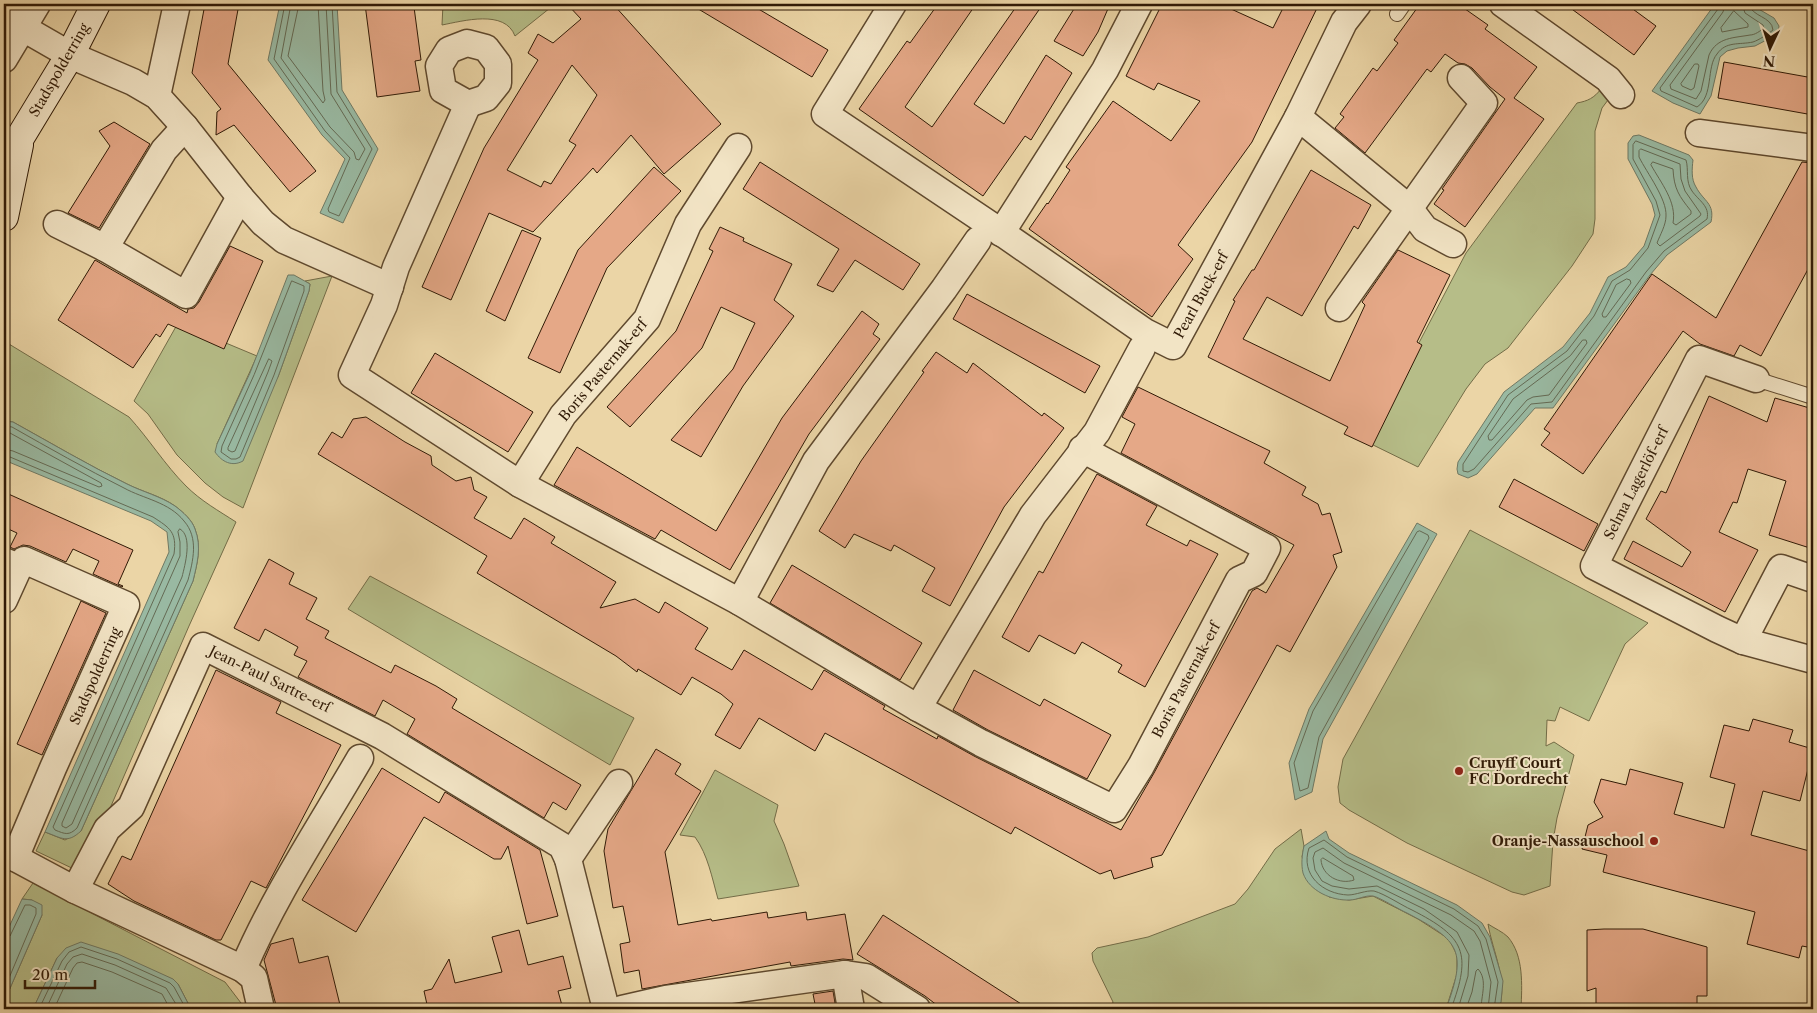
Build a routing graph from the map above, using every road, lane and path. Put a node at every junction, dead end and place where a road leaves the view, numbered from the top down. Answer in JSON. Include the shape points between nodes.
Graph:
{"nodes":[{"id":1,"x":37,"y":4,"type":"edge"},
{"id":2,"x":96,"y":4,"type":"edge"},
{"id":3,"x":177,"y":4,"type":"edge"},
{"id":4,"x":893,"y":4,"type":"edge"},
{"id":5,"x":1139,"y":4,"type":"edge"},
{"id":6,"x":1358,"y":4,"type":"edge"},
{"id":7,"x":1511,"y":6,"type":"edge"},
{"id":8,"x":14,"y":22,"type":"edge"},
{"id":9,"x":70,"y":55,"type":"junction"},
{"id":10,"x":4,"y":59,"type":"edge"},
{"id":11,"x":1461,"y":78,"type":"dead end"},
{"id":12,"x":1621,"y":95,"type":"dead end"},
{"id":13,"x":156,"y":96,"type":"junction"},
{"id":14,"x":468,"y":104,"type":"dead end"},
{"id":15,"x":1298,"y":117,"type":"junction"},
{"id":16,"x":185,"y":127,"type":"junction"},
{"id":17,"x":1699,"y":133,"type":"dead end"},
{"id":18,"x":21,"y":137,"type":"junction"},
{"id":19,"x":738,"y":148,"type":"dead end"},
{"id":20,"x":1813,"y":148,"type":"edge"},
{"id":21,"x":4,"y":164,"type":"edge"},
{"id":22,"x":240,"y":197,"type":"junction"},
{"id":23,"x":1408,"y":208,"type":"junction"},
{"id":24,"x":4,"y":217,"type":"edge"},
{"id":25,"x":57,"y":224,"type":"dead end"},
{"id":26,"x":990,"y":237,"type":"junction"},
{"id":27,"x":1453,"y":244,"type":"dead end"},
{"id":28,"x":105,"y":248,"type":"junction"},
{"id":29,"x":390,"y":286,"type":"junction"},
{"id":30,"x":1339,"y":308,"type":"dead end"},
{"id":31,"x":1142,"y":348,"type":"dead end"},
{"id":32,"x":1756,"y":379,"type":"joint"},
{"id":33,"x":1813,"y":397,"type":"edge"},
{"id":34,"x":1082,"y":449,"type":"junction"},
{"id":35,"x":520,"y":484,"type":"junction"},
{"id":36,"x":11,"y":564,"type":"edge"},
{"id":37,"x":1813,"y":579,"type":"edge"},
{"id":38,"x":4,"y":600,"type":"edge"},
{"id":39,"x":740,"y":602,"type":"junction"},
{"id":40,"x":1744,"y":641,"type":"junction"},
{"id":41,"x":1813,"y":660,"type":"edge"},
{"id":42,"x":918,"y":708,"type":"junction"},
{"id":43,"x":360,"y":758,"type":"dead end"},
{"id":44,"x":619,"y":783,"type":"dead end"},
{"id":45,"x":10,"y":855,"type":"edge"},
{"id":46,"x":568,"y":859,"type":"junction"},
{"id":47,"x":75,"y":890,"type":"junction"},
{"id":48,"x":244,"y":969,"type":"junction"},
{"id":49,"x":846,"y":974,"type":"junction"},
{"id":50,"x":666,"y":1004,"type":"edge"},
{"id":51,"x":261,"y":1009,"type":"edge"},
{"id":52,"x":606,"y":1009,"type":"edge"},
{"id":53,"x":622,"y":1009,"type":"edge"},
{"id":54,"x":852,"y":1009,"type":"edge"},
{"id":55,"x":917,"y":1009,"type":"edge"}],
"edges":[{"from":1,"to":8,"type":"street"},
{"from":2,"to":9,"type":"street","name":"Stadspolderring"},
{"from":3,"to":13,"type":"street"},
{"from":4,"to":26,"type":"street","name":"Pearl Buck-erf","via":[[825,114]]},
{"from":5,"to":26,"type":"street","via":[[1105,70]]},
{"from":6,"to":15,"type":"street","name":"Pearl Buck-erf","via":[[1344,22]]},
{"from":7,"to":12,"type":"street","via":[[1608,79]]},
{"from":8,"to":9,"type":"street"},
{"from":8,"to":10,"type":"street"},
{"from":9,"to":13,"type":"street","via":[[133,82]]},
{"from":9,"to":18,"type":"street","name":"Stadspolderring"},
{"from":11,"to":23,"type":"street","via":[[1484,103]]},
{"from":13,"to":16,"type":"street"},
{"from":14,"to":29,"type":"street","name":"Boris Pasternak-erf"},
{"from":15,"to":23,"type":"street"},
{"from":15,"to":26,"type":"street","name":"Pearl Buck-erf","via":[[1173,346]]},
{"from":16,"to":22,"type":"street"},
{"from":16,"to":28,"type":"street","via":[[164,150]]},
{"from":17,"to":20,"type":"street"},
{"from":18,"to":21,"type":"street","name":"Stadspolderring"},
{"from":18,"to":24,"type":"street","name":"Stadspolderring"},
{"from":19,"to":35,"type":"street","name":"Boris Pasternak-erf","via":[[688,224],[647,319],[563,415]]},
{"from":22,"to":28,"type":"street","via":[[186,295]]},
{"from":22,"to":29,"type":"street","via":[[284,240]]},
{"from":23,"to":27,"type":"street","via":[[1425,228]]},
{"from":23,"to":30,"type":"street"},
{"from":25,"to":28,"type":"street"},
{"from":26,"to":39,"type":"street","via":[[944,289],[816,461]]},
{"from":29,"to":35,"type":"street","name":"Boris Pasternak-erf","via":[[352,375]]},
{"from":31,"to":34,"type":"street","via":[[1097,432]]},
{"from":32,"to":33,"type":"lane","name":"Selma Lagerlöf-erf"},
{"from":32,"to":40,"type":"street","name":"Selma Lagerlöf-erf","via":[[1699,359],[1594,566],[1664,612]]},
{"from":34,"to":42,"type":"street","via":[[1033,515]]},
{"from":34,"to":42,"type":"street","name":"Boris Pasternak-erf","via":[[1267,548],[1254,573],[1240,580],[1141,766],[1114,809]]},
{"from":35,"to":39,"type":"street","name":"Boris Pasternak-erf"},
{"from":36,"to":38,"type":"street","name":"Stadspolderring"},
{"from":36,"to":45,"type":"street","name":"Stadspolderring","via":[[24,560],[126,605]]},
{"from":37,"to":40,"type":"street","via":[[1782,568]]},
{"from":39,"to":42,"type":"street","name":"Boris Pasternak-erf"},
{"from":40,"to":41,"type":"street","name":"Selma Lagerlöf-erf"},
{"from":43,"to":48,"type":"street","via":[[256,939]]},
{"from":44,"to":46,"type":"street"},
{"from":45,"to":47,"type":"street"},
{"from":46,"to":47,"type":"street","name":"Jean-Paul Sartre-erf","via":[[562,846],[382,736],[203,646],[131,807],[107,829]]},
{"from":46,"to":52,"type":"street","name":"Jean-Paul Sartre-erf"},
{"from":47,"to":48,"type":"street"},
{"from":48,"to":51,"type":"street","via":[[254,978]]},
{"from":49,"to":50,"type":"street"},
{"from":49,"to":54,"type":"street"},
{"from":49,"to":55,"type":"street","via":[[866,977]]},
{"from":50,"to":53,"type":"street"}]}
